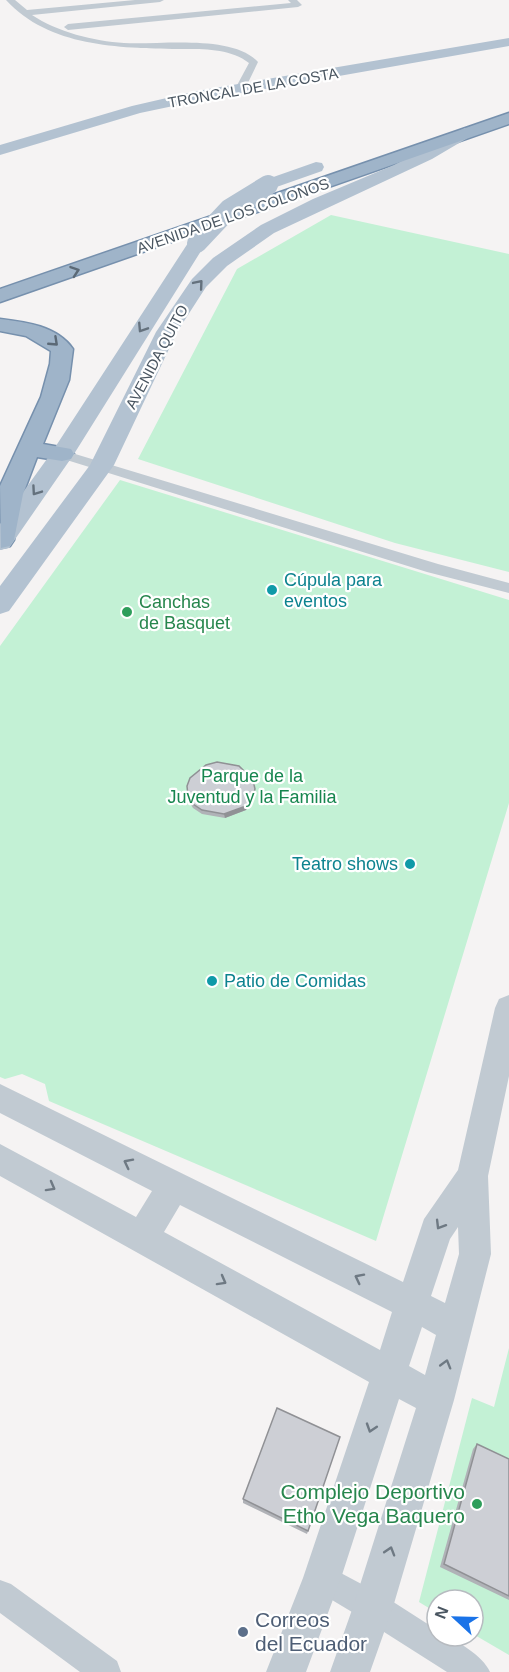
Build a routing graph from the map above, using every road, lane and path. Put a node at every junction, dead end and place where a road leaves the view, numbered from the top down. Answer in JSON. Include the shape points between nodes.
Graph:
{"nodes":[{"id":1,"x":10,"y":0,"type":"edge"},
{"id":2,"x":160,"y":0,"type":"edge"},
{"id":3,"x":292,"y":0,"type":"edge"},
{"id":4,"x":26,"y":13,"type":"junction"},
{"id":5,"x":54,"y":29,"type":"junction"},
{"id":6,"x":509,"y":42,"type":"edge"},
{"id":7,"x":240,"y":89,"type":"junction"},
{"id":8,"x":509,"y":105,"type":"edge"},
{"id":9,"x":509,"y":118,"type":"edge"},
{"id":10,"x":465,"y":133,"type":"junction"},
{"id":11,"x":0,"y":150,"type":"edge"},
{"id":12,"x":316,"y":167,"type":"junction"},
{"id":13,"x":216,"y":200,"type":"dead end"},
{"id":14,"x":0,"y":296,"type":"edge"},
{"id":15,"x":0,"y":325,"type":"edge"},
{"id":16,"x":30,"y":449,"type":"junction"},
{"id":17,"x":62,"y":454,"type":"junction"},
{"id":18,"x":102,"y":465,"type":"junction"},
{"id":19,"x":1,"y":541,"type":"edge"},
{"id":20,"x":509,"y":588,"type":"edge"},
{"id":21,"x":0,"y":605,"type":"edge"},
{"id":22,"x":509,"y":1008,"type":"edge"},
{"id":23,"x":2,"y":1103,"type":"edge"},
{"id":24,"x":0,"y":1159,"type":"edge"},
{"id":25,"x":472,"y":1176,"type":"junction"},
{"id":26,"x":174,"y":1185,"type":"junction"},
{"id":27,"x":142,"y":1237,"type":"junction"},
{"id":28,"x":411,"y":1304,"type":"junction"},
{"id":29,"x":457,"y":1327,"type":"junction"},
{"id":30,"x":390,"y":1372,"type":"junction"},
{"id":31,"x":436,"y":1400,"type":"junction"},
{"id":32,"x":322,"y":1578,"type":"junction"},
{"id":33,"x":0,"y":1595,"type":"edge"},
{"id":34,"x":373,"y":1607,"type":"junction"},
{"id":35,"x":106,"y":1672,"type":"edge"},
{"id":36,"x":286,"y":1672,"type":"edge"},
{"id":37,"x":350,"y":1672,"type":"edge"},
{"id":38,"x":475,"y":1672,"type":"edge"}],
"edges":[{"from":1,"to":4,"type":"street"},
{"from":2,"to":4,"type":"street"},
{"from":3,"to":5,"type":"street","via":[[298,5]]},
{"from":4,"to":5,"type":"street"},
{"from":5,"to":7,"type":"street","via":[[124,46],[207,47],[241,52],[254,62]]},
{"from":6,"to":7,"type":"main road","name":"TRONCAL DE LA COSTA"},
{"from":7,"to":11,"type":"main road","name":"TRONCAL DE LA COSTA","via":[[137,109]]},
{"from":8,"to":12,"type":"highway","name":"AVENIDA QUITO"},
{"from":9,"to":10,"type":"highway","name":"AVENIDA QUITO"},
{"from":14,"to":10,"type":"highway","name":"AVENIDA DE LOS COLONOS","one_way":true},
{"from":18,"to":10,"type":"main road","name":"AVENIDA QUITO","one_way":true,"via":[[179,309],[221,262],[270,228],[426,156]]},
{"from":12,"to":13,"type":"highway","name":"AVENIDA DE LOS COLONOS"},
{"from":12,"to":17,"type":"main road","name":"AVENIDA QUITO","one_way":true,"bridge":true,"via":[[268,185],[218,217],[197,243]]},
{"from":15,"to":16,"type":"highway","one_way":true,"via":[[25,327],[46,335],[62,349],[63,363]]},
{"from":16,"to":17,"type":"highway"},
{"from":16,"to":19,"type":"highway","via":[[13,483]]},
{"from":17,"to":18,"type":"street"},
{"from":17,"to":19,"type":"main road","name":"AVENIDA QUITO","one_way":true},
{"from":18,"to":20,"type":"street"},
{"from":18,"to":21,"type":"main road","name":"AVENIDA QUITO"},
{"from":22,"to":25,"type":"street"},
{"from":26,"to":23,"type":"street","one_way":true},
{"from":24,"to":27,"type":"street","one_way":true},
{"from":25,"to":28,"type":"street","one_way":true,"via":[[436,1231]]},
{"from":25,"to":29,"type":"street","via":[[475,1254]]},
{"from":26,"to":27,"type":"street"},
{"from":28,"to":26,"type":"street","one_way":true},
{"from":27,"to":30,"type":"street","one_way":true},
{"from":28,"to":29,"type":"street"},
{"from":28,"to":30,"type":"street"},
{"from":31,"to":29,"type":"street","one_way":true},
{"from":30,"to":31,"type":"street"},
{"from":30,"to":32,"type":"street","one_way":true},
{"from":34,"to":31,"type":"street","one_way":true},
{"from":32,"to":34,"type":"street"},
{"from":32,"to":36,"type":"street"},
{"from":33,"to":35,"type":"street"},
{"from":34,"to":37,"type":"street"},
{"from":34,"to":38,"type":"street"}]}
